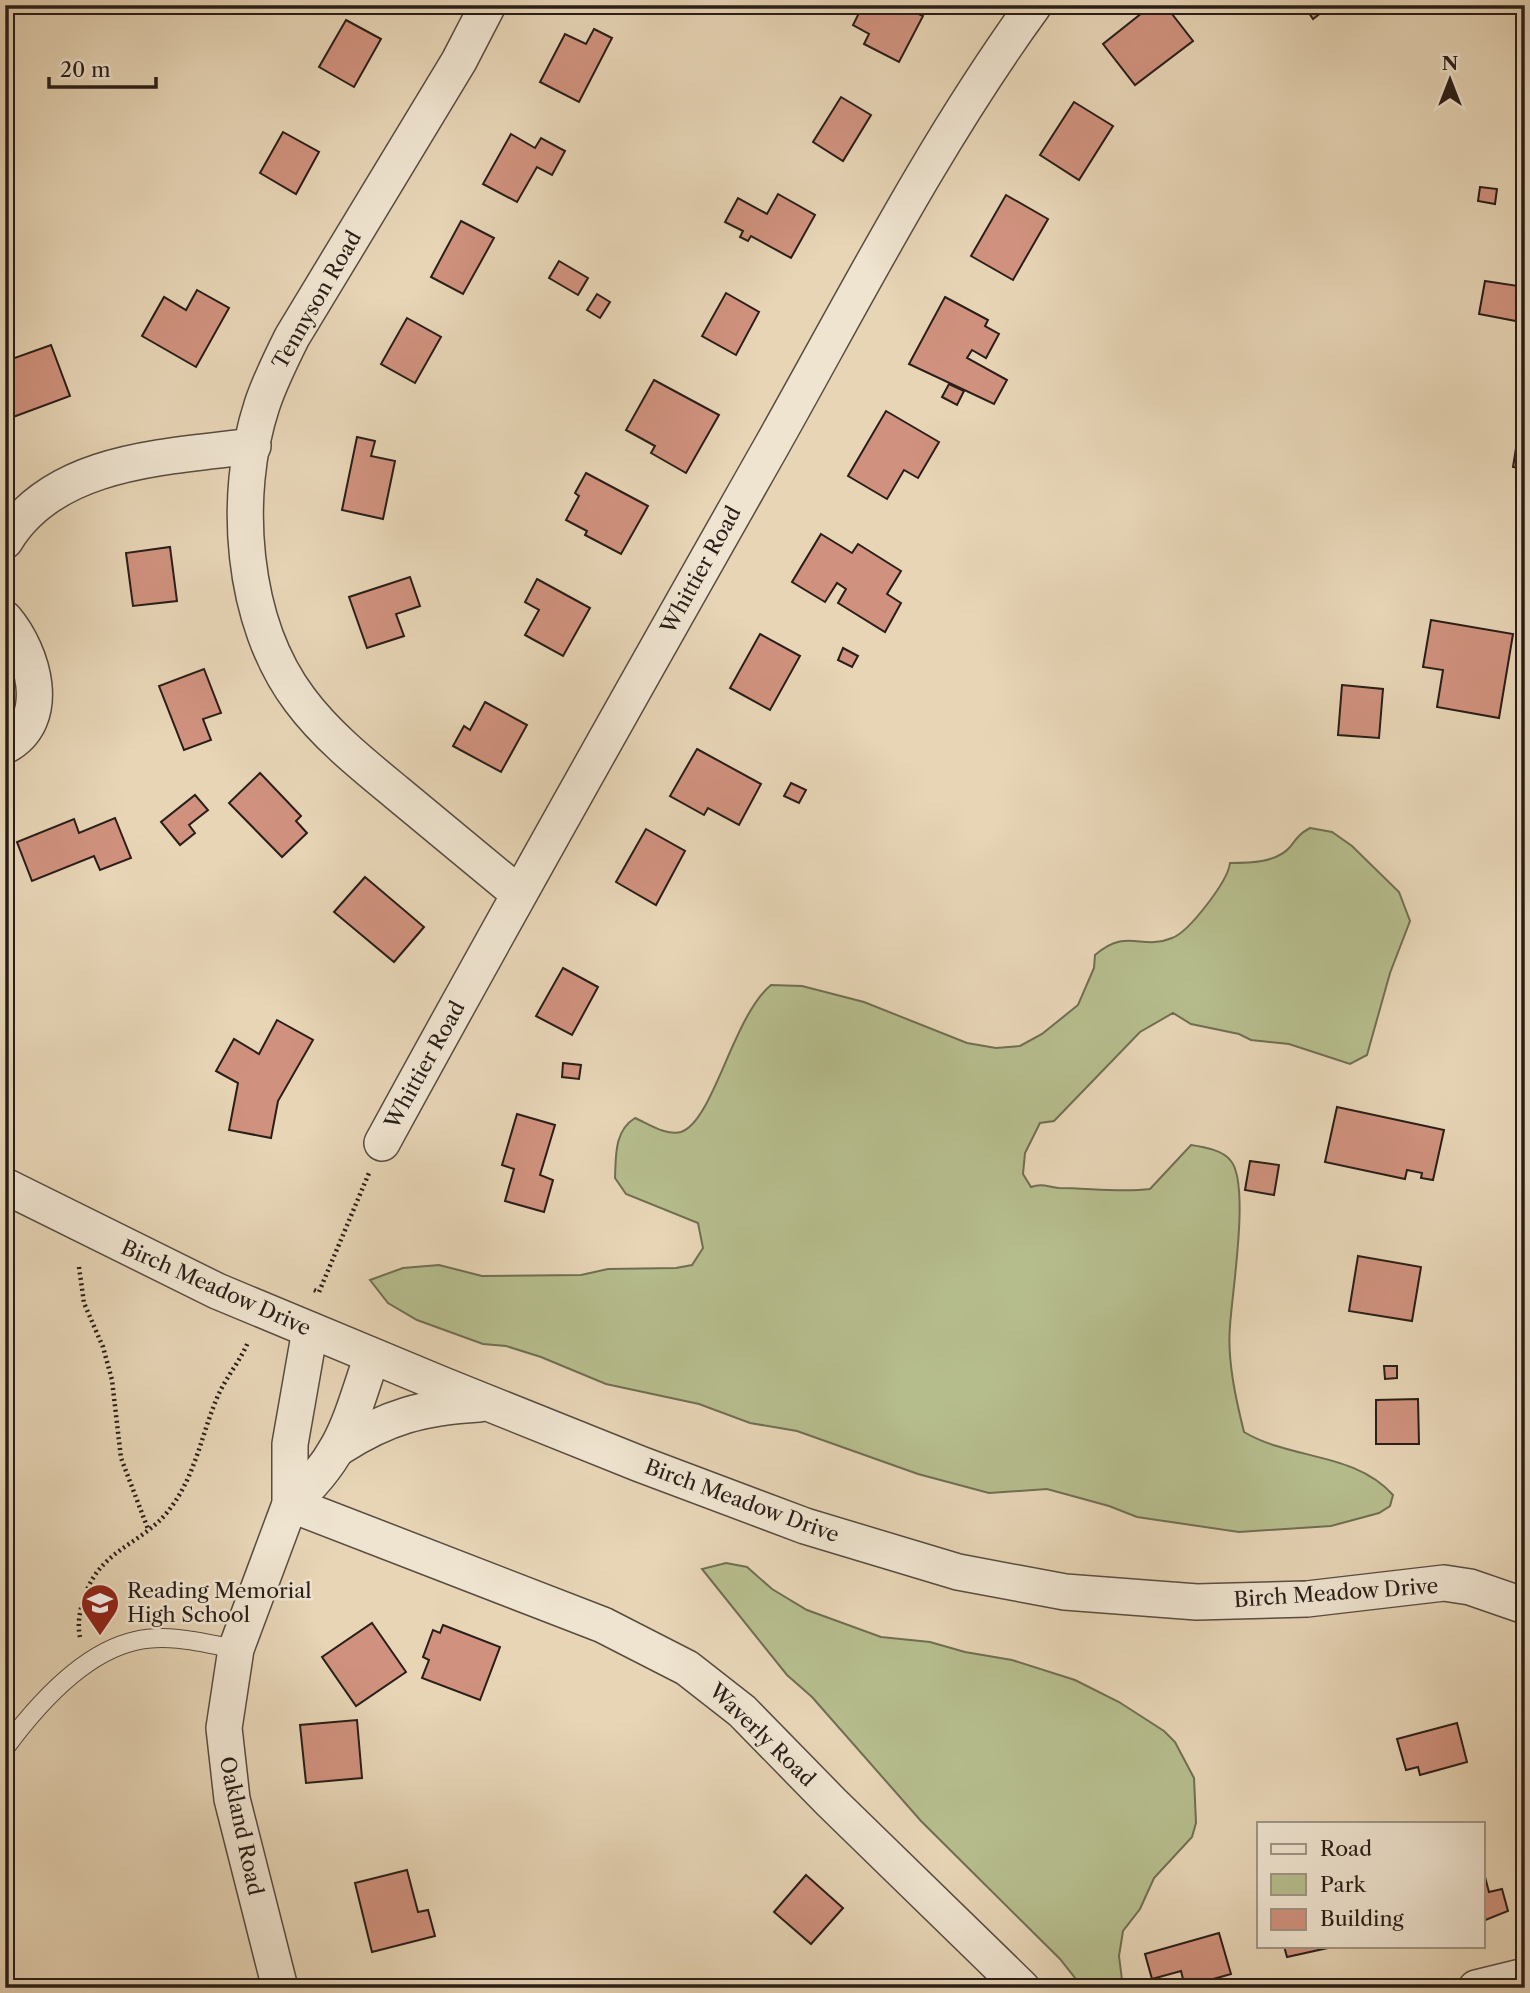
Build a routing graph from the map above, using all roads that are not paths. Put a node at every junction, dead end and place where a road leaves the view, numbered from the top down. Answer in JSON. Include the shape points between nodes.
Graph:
{"nodes":[{"id":1,"x":488,"y":5,"type":"edge"},
{"id":2,"x":1034,"y":5,"type":"edge"},
{"id":3,"x":253,"y":446,"type":"junction"},
{"id":4,"x":5,"y":541,"type":"edge"},
{"id":5,"x":5,"y":619,"type":"edge"},
{"id":6,"x":5,"y":746,"type":"edge"},
{"id":7,"x":519,"y":893,"type":"junction"},
{"id":8,"x":382,"y":1143,"type":"road end"},
{"id":9,"x":5,"y":1186,"type":"edge"},
{"id":10,"x":310,"y":1330,"type":"junction"},
{"id":11,"x":372,"y":1356,"type":"junction"},
{"id":12,"x":490,"y":1403,"type":"junction"},
{"id":13,"x":340,"y":1447,"type":"junction"},
{"id":14,"x":290,"y":1504,"type":"junction"},
{"id":15,"x":1525,"y":1606,"type":"edge"},
{"id":16,"x":236,"y":1649,"type":"junction"},
{"id":17,"x":5,"y":1748,"type":"edge"},
{"id":18,"x":1525,"y":1976,"type":"edge"},
{"id":19,"x":280,"y":1988,"type":"edge"},
{"id":20,"x":1021,"y":1988,"type":"edge"},
{"id":21,"x":1476,"y":1988,"type":"edge"}],
"edges":[{"from":1,"to":3,"type":"street","name":"Tennyson Road","via":[[292,337],[261,407]]},
{"from":2,"to":7,"type":"street","name":"Whittier Road","via":[[997,55],[923,178]]},
{"from":3,"to":4,"type":"street","via":[[146,461],[67,484],[29,509]]},
{"from":3,"to":7,"type":"street","name":"Tennyson Road","via":[[246,511],[250,580],[265,636],[287,680],[299,700],[351,755]]},
{"from":5,"to":6,"type":"street","via":[[28,655],[34,699],[27,724]]},
{"from":7,"to":8,"type":"street","name":"Whittier Road"},
{"from":9,"to":10,"type":"street","name":"Birch Meadow Drive","via":[[116,1243]]},
{"from":10,"to":11,"type":"street","name":"Birch Meadow Drive"},
{"from":10,"to":14,"type":"street","name":"Oakland Road","via":[[291,1433]]},
{"from":11,"to":12,"type":"street","name":"Birch Meadow Drive"},
{"from":11,"to":13,"type":"street","name":"Oakland Road"},
{"from":12,"to":13,"type":"street","name":"Oakland Road","via":[[410,1412],[372,1427]]},
{"from":12,"to":15,"type":"street","name":"Birch Meadow Drive","via":[[805,1526],[958,1572],[1011,1583],[1197,1602],[1307,1599],[1444,1583]]},
{"from":13,"to":14,"type":"street","name":"Oakland Road","via":[[323,1474]]},
{"from":14,"to":16,"type":"street","name":"Oakland Road"},
{"from":14,"to":20,"type":"street","name":"Waverly Road","via":[[603,1625],[687,1668],[742,1711]]},
{"from":16,"to":17,"type":"lane","via":[[171,1638],[121,1645],[67,1680]]},
{"from":16,"to":19,"type":"street","name":"Oakland Road","via":[[225,1714],[227,1774]]},
{"from":18,"to":21,"type":"street"}]}
